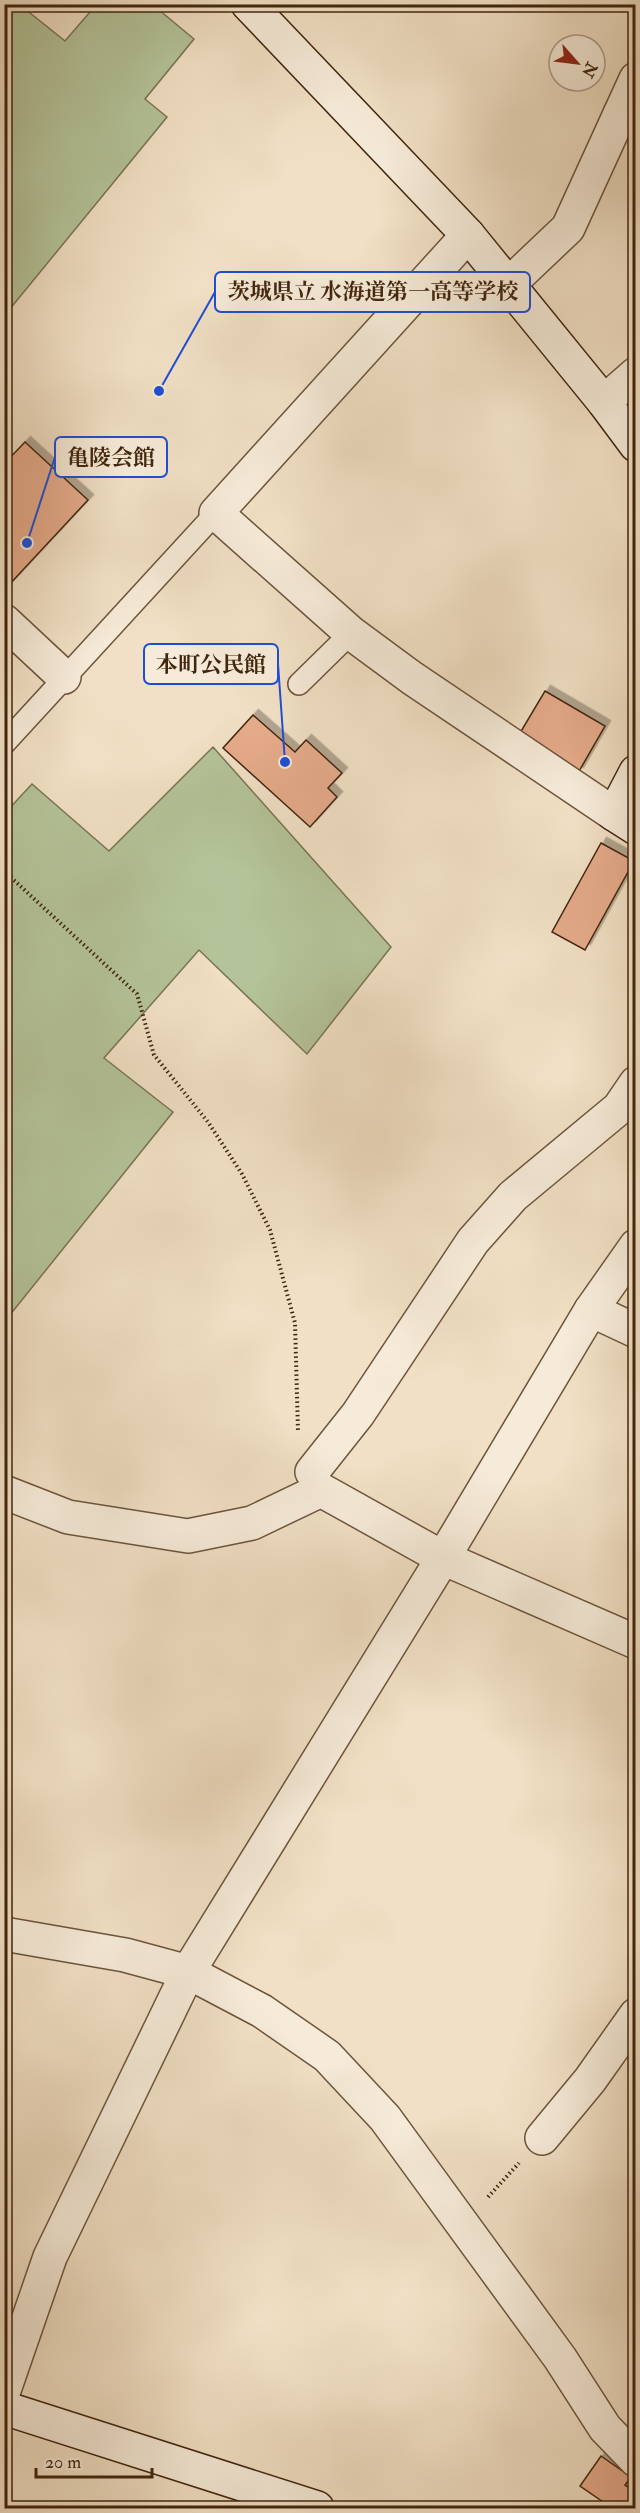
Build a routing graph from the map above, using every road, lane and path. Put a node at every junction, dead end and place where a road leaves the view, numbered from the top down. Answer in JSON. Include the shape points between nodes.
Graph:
{"nodes":[{"id":1,"x":248,"y":4,"type":"edge"},
{"id":2,"x":636,"y":79,"type":"edge"},
{"id":3,"x":628,"y":118,"type":"edge"},
{"id":4,"x":468,"y":235,"type":"junction"},
{"id":5,"x":509,"y":284,"type":"junction"},
{"id":6,"x":636,"y":374,"type":"edge"},
{"id":7,"x":604,"y":402,"type":"junction"},
{"id":8,"x":636,"y":445,"type":"edge"},
{"id":9,"x":216,"y":513,"type":"junction"},
{"id":10,"x":4,"y":621,"type":"edge"},
{"id":11,"x":351,"y":633,"type":"junction"},
{"id":12,"x":64,"y":676,"type":"junction"},
{"id":13,"x":298,"y":684,"type":"dead end"},
{"id":14,"x":4,"y":744,"type":"edge"},
{"id":15,"x":636,"y":772,"type":"edge"},
{"id":16,"x":625,"y":821,"type":"edge"},
{"id":17,"x":4,"y":871,"type":"edge"},
{"id":18,"x":636,"y":1083,"type":"edge"},
{"id":19,"x":636,"y":1246,"type":"edge"},
{"id":20,"x":591,"y":1310,"type":"junction"},
{"id":21,"x":636,"y":1331,"type":"edge"},
{"id":22,"x":311,"y":1471,"type":"junction"},
{"id":23,"x":4,"y":1492,"type":"edge"},
{"id":24,"x":443,"y":1558,"type":"junction"},
{"id":25,"x":636,"y":1642,"type":"edge"},
{"id":26,"x":4,"y":1934,"type":"edge"},
{"id":27,"x":188,"y":1972,"type":"junction"},
{"id":28,"x":636,"y":2015,"type":"edge"},
{"id":29,"x":542,"y":2138,"type":"joint"},
{"id":30,"x":462,"y":2224,"type":"junction"},
{"id":31,"x":4,"y":2390,"type":"edge"},
{"id":32,"x":4,"y":2408,"type":"edge"},
{"id":33,"x":636,"y":2460,"type":"edge"},
{"id":34,"x":317,"y":2508,"type":"edge"}],
"edges":[{"from":1,"to":4,"type":"street"},
{"from":2,"to":3,"type":"street"},
{"from":3,"to":5,"type":"street","via":[[568,228]]},
{"from":4,"to":5,"type":"street"},
{"from":4,"to":9,"type":"street"},
{"from":5,"to":7,"type":"street"},
{"from":6,"to":7,"type":"street"},
{"from":7,"to":8,"type":"street"},
{"from":9,"to":11,"type":"street"},
{"from":9,"to":12,"type":"lane"},
{"from":10,"to":12,"type":"street"},
{"from":11,"to":13,"type":"lane"},
{"from":11,"to":16,"type":"street"},
{"from":12,"to":14,"type":"lane"},
{"from":15,"to":16,"type":"street"},
{"from":17,"to":22,"type":"path","via":[[137,994],[154,1055],[208,1122],[242,1174],[270,1230],[295,1323]]},
{"from":18,"to":22,"type":"street","via":[[619,1108],[513,1196],[474,1241],[358,1414]]},
{"from":19,"to":20,"type":"street"},
{"from":20,"to":21,"type":"street"},
{"from":20,"to":24,"type":"street"},
{"from":22,"to":23,"type":"street","via":[[252,1523],[188,1536],[68,1517]]},
{"from":22,"to":24,"type":"street"},
{"from":24,"to":25,"type":"street"},
{"from":24,"to":27,"type":"street"},
{"from":26,"to":27,"type":"street","via":[[124,1954]]},
{"from":27,"to":30,"type":"street","via":[[262,2011],[327,2056],[385,2118]]},
{"from":27,"to":31,"type":"street","via":[[50,2257]]},
{"from":28,"to":29,"type":"street"},
{"from":29,"to":30,"type":"path"},
{"from":30,"to":33,"type":"street","via":[[605,2427]]},
{"from":32,"to":34,"type":"street"}]}
